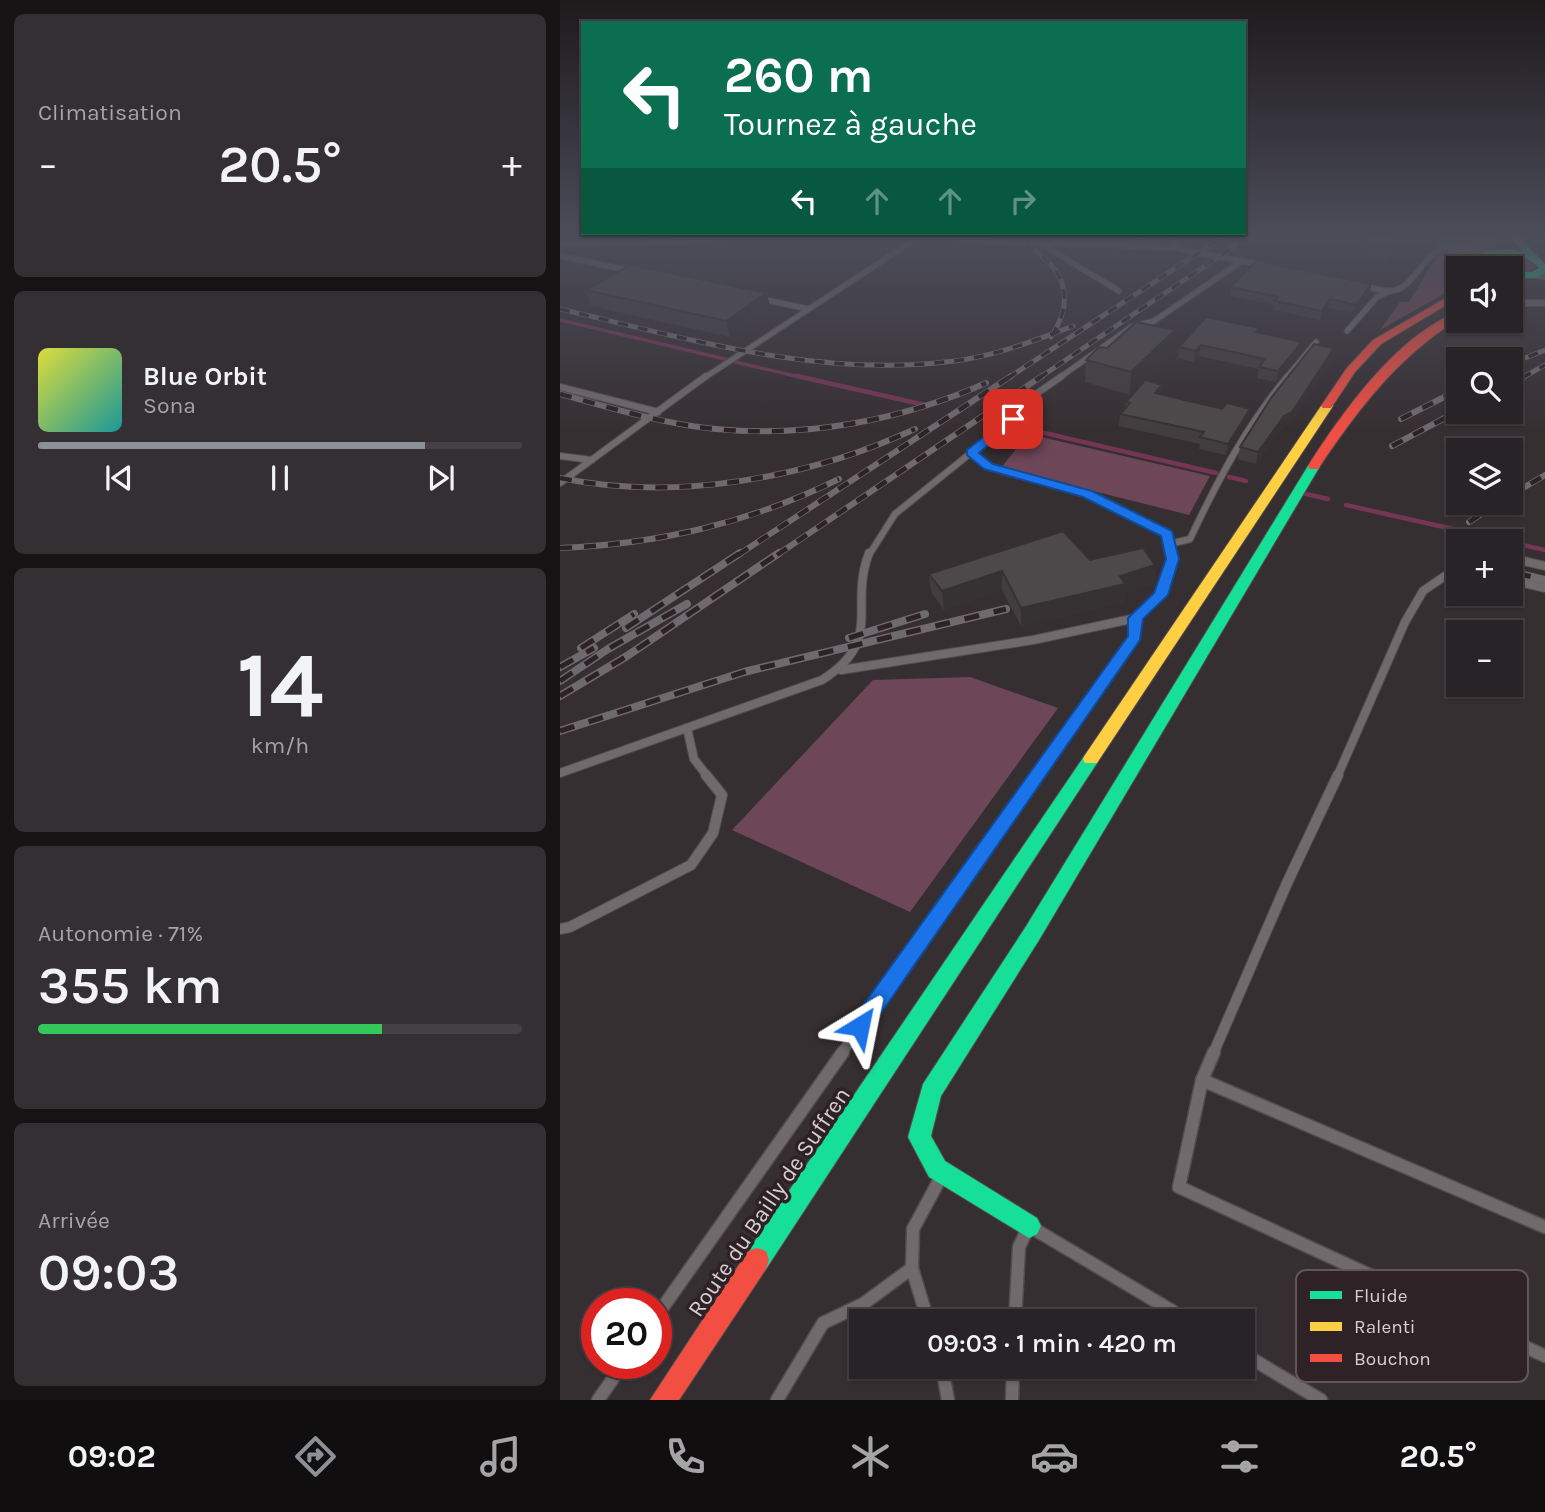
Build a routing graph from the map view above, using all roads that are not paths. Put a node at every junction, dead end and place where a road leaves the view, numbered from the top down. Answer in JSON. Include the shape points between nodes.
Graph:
{"nodes":[{"id":1,"x":767,"y":300,"type":"edge"},
{"id":2,"x":821,"y":300,"type":"edge"},
{"id":3,"x":1184,"y":300,"type":"edge"},
{"id":4,"x":1374,"y":300,"type":"edge"},
{"id":5,"x":1446,"y":301,"type":"edge"},
{"id":6,"x":1523,"y":303,"type":"edge"},
{"id":7,"x":1545,"y":303,"type":"edge"},
{"id":8,"x":808,"y":309,"type":"junction"},
{"id":9,"x":1446,"y":323,"type":"edge"},
{"id":10,"x":1347,"y":331,"type":"dead end"},
{"id":11,"x":1315,"y":342,"type":"edge"},
{"id":12,"x":560,"y":387,"type":"edge"},
{"id":13,"x":658,"y":412,"type":"junction"},
{"id":14,"x":971,"y":453,"type":"junction"},
{"id":15,"x":560,"y":456,"type":"edge"},
{"id":16,"x":592,"y":460,"type":"junction"},
{"id":17,"x":560,"y":483,"type":"edge"},
{"id":18,"x":1170,"y":544,"type":"junction"},
{"id":19,"x":1523,"y":561,"type":"edge"},
{"id":20,"x":1545,"y":566,"type":"edge"},
{"id":21,"x":1446,"y":575,"type":"edge"},
{"id":22,"x":1523,"y":583,"type":"edge"},
{"id":23,"x":1545,"y":588,"type":"edge"},
{"id":24,"x":1136,"y":618,"type":"junction"},
{"id":25,"x":841,"y":670,"type":"junction"},
{"id":26,"x":687,"y":728,"type":"junction"},
{"id":27,"x":560,"y":773,"type":"edge"},
{"id":28,"x":560,"y":929,"type":"edge"},
{"id":29,"x":1202,"y":1080,"type":"junction"},
{"id":30,"x":943,"y":1173,"type":"junction"},
{"id":31,"x":1029,"y":1226,"type":"junction"},
{"id":32,"x":1545,"y":1227,"type":"edge"},
{"id":33,"x":912,"y":1268,"type":"junction"},
{"id":34,"x":1359,"y":1270,"type":"edge"},
{"id":35,"x":672,"y":1294,"type":"edge"},
{"id":36,"x":924,"y":1309,"type":"edge"},
{"id":37,"x":1016,"y":1309,"type":"edge"},
{"id":38,"x":1169,"y":1309,"type":"edge"},
{"id":39,"x":1528,"y":1348,"type":"edge"},
{"id":40,"x":1545,"y":1356,"type":"edge"},
{"id":41,"x":1255,"y":1361,"type":"edge"},
{"id":42,"x":613,"y":1379,"type":"edge"},
{"id":43,"x":944,"y":1379,"type":"edge"},
{"id":44,"x":1013,"y":1379,"type":"edge"},
{"id":45,"x":598,"y":1400,"type":"edge"},
{"id":46,"x":663,"y":1400,"type":"edge"},
{"id":47,"x":777,"y":1400,"type":"edge"},
{"id":48,"x":948,"y":1400,"type":"edge"},
{"id":49,"x":1012,"y":1400,"type":"edge"},
{"id":50,"x":1321,"y":1400,"type":"edge"}],
"edges":[{"from":1,"to":8,"type":"lane"},
{"from":2,"to":8,"type":"lane"},
{"from":3,"to":14,"type":"lane","via":[[1154,321],[1130,327],[1026,401],[1013,419]]},
{"from":4,"to":10,"type":"lane"},
{"from":5,"to":46,"type":"main road","name":"Route du Bailly de Suffren","via":[[1377,342],[1351,370]]},
{"from":6,"to":7,"type":"street"},
{"from":8,"to":13,"type":"lane"},
{"from":9,"to":30,"type":"main road","via":[[1372,380],[1328,443],[1032,934],[931,1092],[919,1138]]},
{"from":11,"to":18,"type":"lane","via":[[1258,412],[1223,470],[1190,540]]},
{"from":12,"to":13,"type":"lane"},
{"from":13,"to":16,"type":"lane"},
{"from":14,"to":18,"type":"lane","via":[[989,467],[1088,494],[1168,534]]},
{"from":14,"to":25,"type":"lane","via":[[883,527],[864,569],[858,645]]},
{"from":15,"to":16,"type":"lane"},
{"from":16,"to":17,"type":"lane"},
{"from":18,"to":24,"type":"lane","via":[[1172,559],[1161,595]]},
{"from":19,"to":20,"type":"lane"},
{"from":21,"to":29,"type":"lane","via":[[1423,591],[1405,622]]},
{"from":22,"to":23,"type":"lane"},
{"from":24,"to":25,"type":"lane","via":[[1033,640]]},
{"from":24,"to":35,"type":"lane","via":[[1135,637]]},
{"from":25,"to":26,"type":"lane"},
{"from":26,"to":27,"type":"lane"},
{"from":26,"to":28,"type":"lane","via":[[694,758],[722,795],[713,833],[691,865]]},
{"from":29,"to":32,"type":"lane"},
{"from":29,"to":34,"type":"lane","via":[[1179,1187]]},
{"from":30,"to":31,"type":"main road"},
{"from":30,"to":33,"type":"lane","via":[[913,1229]]},
{"from":31,"to":37,"type":"lane","via":[[1019,1247]]},
{"from":31,"to":38,"type":"lane"},
{"from":33,"to":36,"type":"lane"},
{"from":33,"to":47,"type":"lane","via":[[863,1304],[823,1324]]},
{"from":39,"to":40,"type":"lane"},
{"from":41,"to":50,"type":"lane"},
{"from":42,"to":45,"type":"lane"},
{"from":43,"to":48,"type":"lane"},
{"from":44,"to":49,"type":"lane"}]}
